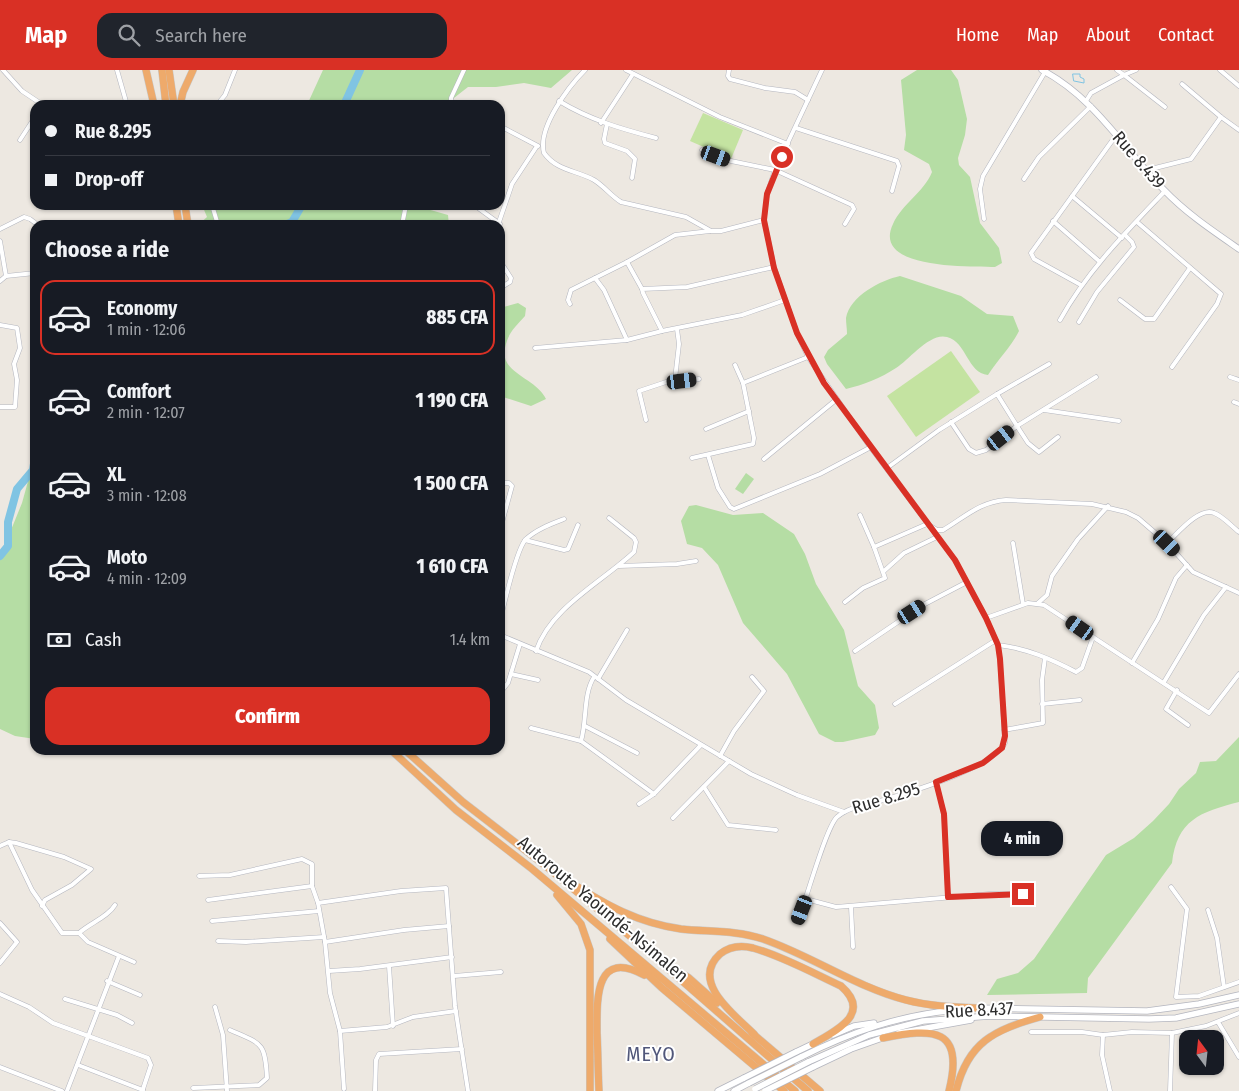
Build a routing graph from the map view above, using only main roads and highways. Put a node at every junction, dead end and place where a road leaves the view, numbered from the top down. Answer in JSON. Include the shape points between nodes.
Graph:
{"nodes":[{"id":1,"x":146,"y":70,"type":"edge"},
{"id":2,"x":162,"y":70,"type":"edge"},
{"id":3,"x":192,"y":70,"type":"edge"},
{"id":4,"x":1044,"y":71,"type":"edge"},
{"id":5,"x":170,"y":72,"type":"edge"},
{"id":6,"x":153,"y":100,"type":"edge"},
{"id":7,"x":165,"y":100,"type":"edge"},
{"id":8,"x":173,"y":100,"type":"edge"},
{"id":9,"x":181,"y":100,"type":"edge"},
{"id":10,"x":1239,"y":248,"type":"edge"},
{"id":11,"x":396,"y":755,"type":"edge"},
{"id":12,"x":411,"y":755,"type":"edge"},
{"id":13,"x":547,"y":867,"type":"junction"},
{"id":14,"x":531,"y":868,"type":"junction"},
{"id":15,"x":591,"y":919,"type":"junction"},
{"id":16,"x":649,"y":952,"type":"junction"},
{"id":17,"x":662,"y":988,"type":"junction"},
{"id":18,"x":1239,"y":995,"type":"edge"},
{"id":19,"x":1239,"y":1004,"type":"edge"},
{"id":20,"x":977,"y":1008,"type":"junction"},
{"id":21,"x":990,"y":1016,"type":"junction"},
{"id":22,"x":1040,"y":1017,"type":"junction"},
{"id":23,"x":896,"y":1019,"type":"junction"},
{"id":24,"x":754,"y":1034,"type":"junction"},
{"id":25,"x":883,"y":1038,"type":"junction"},
{"id":26,"x":813,"y":1044,"type":"junction"},
{"id":27,"x":811,"y":1065,"type":"junction"},
{"id":28,"x":753,"y":1090,"type":"edge"},
{"id":29,"x":590,"y":1091,"type":"edge"},
{"id":30,"x":599,"y":1091,"type":"edge"},
{"id":31,"x":718,"y":1091,"type":"edge"},
{"id":32,"x":734,"y":1091,"type":"edge"},
{"id":33,"x":765,"y":1091,"type":"edge"},
{"id":34,"x":784,"y":1091,"type":"edge"},
{"id":35,"x":795,"y":1091,"type":"edge"},
{"id":36,"x":808,"y":1091,"type":"edge"},
{"id":37,"x":820,"y":1091,"type":"edge"},
{"id":38,"x":949,"y":1091,"type":"edge"},
{"id":39,"x":956,"y":1091,"type":"edge"}],
"edges":[{"from":1,"to":6,"type":"highway"},
{"from":2,"to":7,"type":"highway"},
{"from":3,"to":9,"type":"highway"},
{"from":4,"to":10,"type":"main road","name":"Rue 8.439","via":[[1089,103],[1165,191]]},
{"from":5,"to":8,"type":"highway"},
{"from":11,"to":14,"type":"highway","name":"Autoroute Yaoundé-Nsimalen","via":[[456,810]]},
{"from":12,"to":13,"type":"highway","name":"Autoroute Yaoundé-Nsimalen","via":[[463,802]]},
{"from":13,"to":16,"type":"highway","name":"Autoroute Yaoundé-Nsimalen"},
{"from":13,"to":20,"type":"highway","via":[[615,910],[643,921],[763,939],[905,1000]]},
{"from":14,"to":15,"type":"highway","name":"Autoroute Yaoundé-Nsimalen"},
{"from":14,"to":29,"type":"highway","via":[[571,910],[587,937],[591,964]]},
{"from":15,"to":17,"type":"highway"},
{"from":15,"to":35,"type":"highway","name":"Autoroute Yaoundé-Nsimalen"},
{"from":16,"to":24,"type":"highway","via":[[688,978]]},
{"from":16,"to":36,"type":"highway","name":"Autoroute Yaoundé-Nsimalen"},
{"from":17,"to":30,"type":"highway","via":[[644,975],[628,969],[613,970],[600,981],[597,1000]]},
{"from":17,"to":34,"type":"highway"},
{"from":18,"to":20,"type":"main road","name":"Rue 8.437","via":[[1147,1011]]},
{"from":19,"to":22,"type":"main road","name":"Rue 8.437","via":[[1176,1018],[1149,1020]]},
{"from":20,"to":23,"type":"main road","name":"Rue 8.437"},
{"from":21,"to":22,"type":"main road","name":"Rue 8.437"},
{"from":21,"to":25,"type":"main road"},
{"from":21,"to":27,"type":"main road","name":"Rue 8.437","via":[[952,1017],[896,1027],[851,1042]]},
{"from":22,"to":39,"type":"highway","via":[[1009,1026],[974,1050],[961,1070]]},
{"from":23,"to":26,"type":"main road","via":[[854,1026]]},
{"from":23,"to":32,"type":"main road","name":"Rue 8.437","bridge":true,"via":[[849,1035]]},
{"from":24,"to":26,"type":"highway","via":[[711,988],[710,972],[718,957],[737,946],[768,954],[848,992],[853,1008],[850,1018],[843,1027]]},
{"from":24,"to":37,"type":"highway"},
{"from":25,"to":27,"type":"main road"},
{"from":25,"to":38,"type":"highway","via":[[924,1031],[943,1037],[954,1054],[954,1074]]},
{"from":26,"to":31,"type":"main road","bridge":true},
{"from":27,"to":28,"type":"main road","name":"Rue 8.437","bridge":true},
{"from":27,"to":33,"type":"main road","bridge":true}]}
